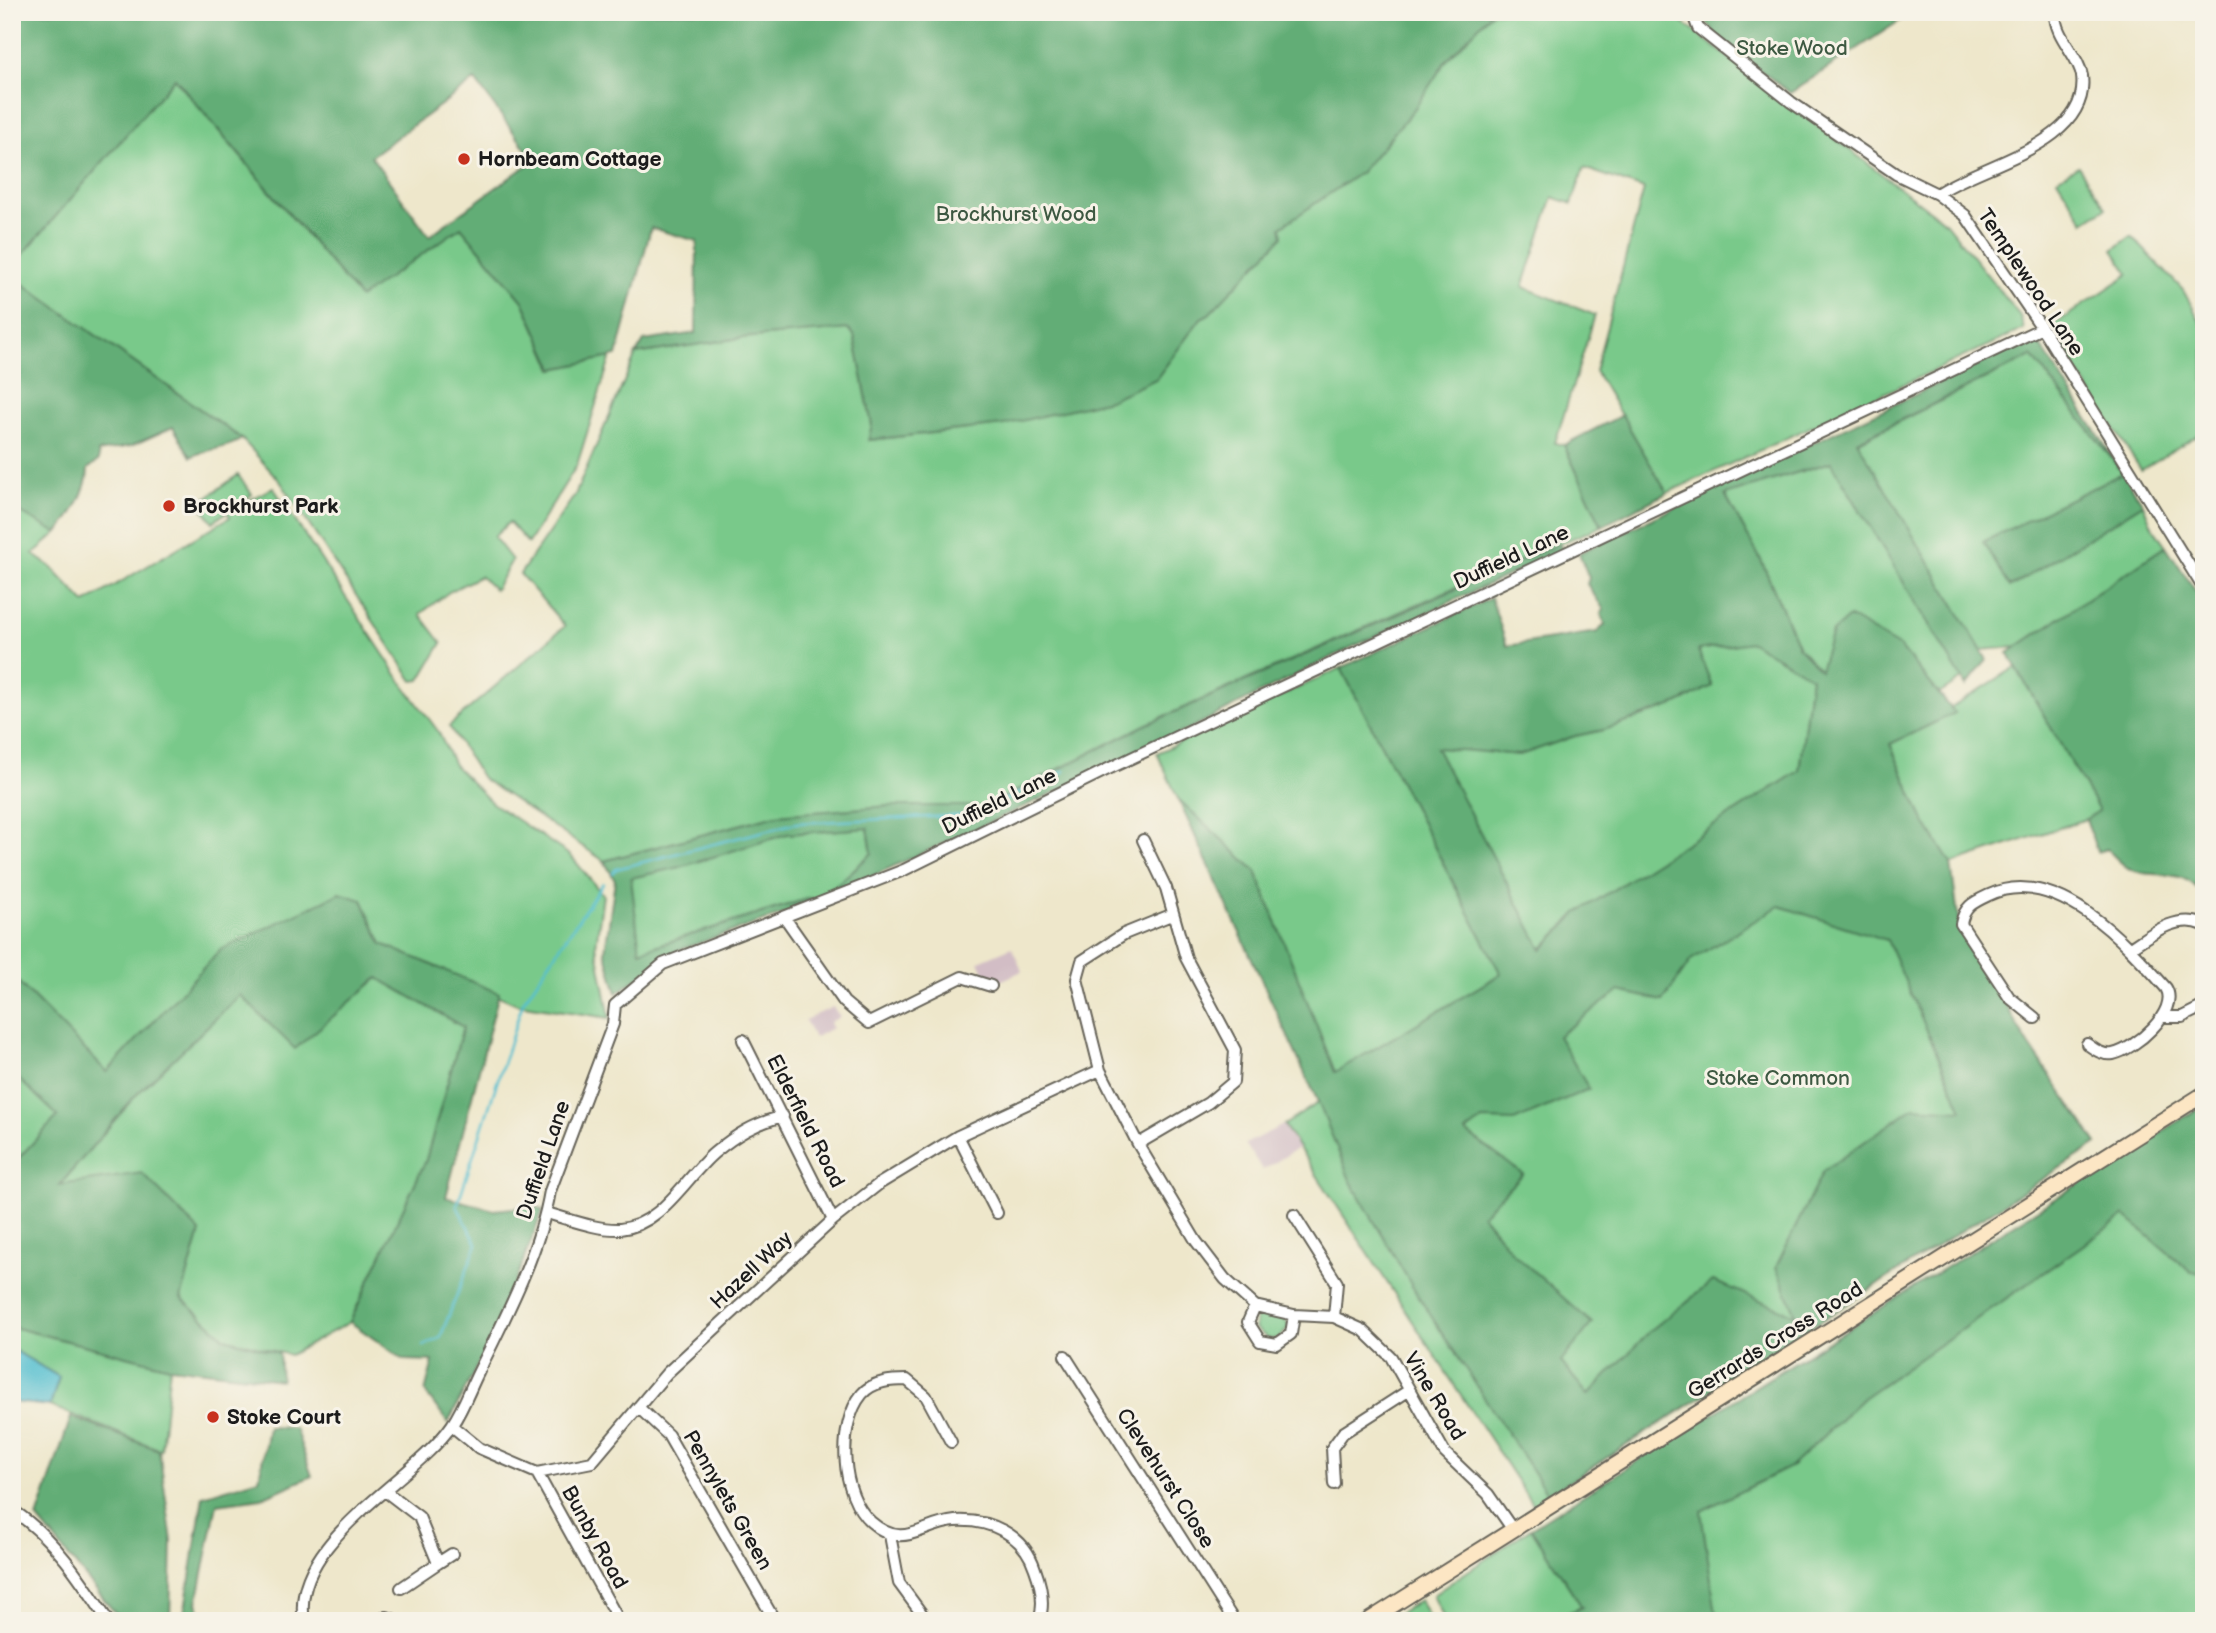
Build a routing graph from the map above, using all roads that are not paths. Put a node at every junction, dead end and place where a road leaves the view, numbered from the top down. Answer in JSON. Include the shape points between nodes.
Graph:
{"nodes":[{"id":1,"x":1692,"y":12,"type":"edge"},
{"id":2,"x":2055,"y":12,"type":"edge"},
{"id":3,"x":1937,"y":194,"type":"junction"},
{"id":4,"x":2042,"y":328,"type":"junction"},
{"id":5,"x":2204,"y":590,"type":"edge"},
{"id":6,"x":1143,"y":840,"type":"dead end"},
{"id":7,"x":1171,"y":915,"type":"junction"},
{"id":8,"x":785,"y":918,"type":"junction"},
{"id":9,"x":2204,"y":925,"type":"edge"},
{"id":10,"x":2130,"y":948,"type":"junction"},
{"id":11,"x":991,"y":986,"type":"dead end"},
{"id":12,"x":2204,"y":1006,"type":"edge"},
{"id":13,"x":2035,"y":1017,"type":"dead end"},
{"id":14,"x":2165,"y":1017,"type":"junction"},
{"id":15,"x":743,"y":1040,"type":"dead end"},
{"id":16,"x":2087,"y":1044,"type":"dead end"},
{"id":17,"x":1100,"y":1070,"type":"junction"},
{"id":18,"x":2204,"y":1094,"type":"edge"},
{"id":19,"x":783,"y":1116,"type":"junction"},
{"id":20,"x":958,"y":1136,"type":"junction"},
{"id":21,"x":1138,"y":1144,"type":"junction"},
{"id":22,"x":546,"y":1213,"type":"junction"},
{"id":23,"x":997,"y":1213,"type":"dead end"},
{"id":24,"x":1294,"y":1215,"type":"dead end"},
{"id":25,"x":833,"y":1220,"type":"junction"},
{"id":26,"x":1255,"y":1306,"type":"junction"},
{"id":27,"x":1294,"y":1315,"type":"junction"},
{"id":28,"x":1334,"y":1317,"type":"junction"},
{"id":29,"x":1065,"y":1356,"type":"dead end"},
{"id":30,"x":1408,"y":1391,"type":"junction"},
{"id":31,"x":638,"y":1407,"type":"junction"},
{"id":32,"x":452,"y":1426,"type":"junction"},
{"id":33,"x":951,"y":1442,"type":"dead end"},
{"id":34,"x":537,"y":1473,"type":"junction"},
{"id":35,"x":1334,"y":1484,"type":"dead end"},
{"id":36,"x":385,"y":1491,"type":"junction"},
{"id":37,"x":12,"y":1510,"type":"edge"},
{"id":38,"x":1513,"y":1530,"type":"junction"},
{"id":39,"x":890,"y":1535,"type":"junction"},
{"id":40,"x":452,"y":1554,"type":"dead end"},
{"id":41,"x":438,"y":1563,"type":"junction"},
{"id":42,"x":401,"y":1588,"type":"dead end"},
{"id":43,"x":108,"y":1621,"type":"edge"},
{"id":44,"x":304,"y":1621,"type":"edge"},
{"id":45,"x":375,"y":1621,"type":"edge"},
{"id":46,"x":398,"y":1621,"type":"edge"},
{"id":47,"x":619,"y":1621,"type":"edge"},
{"id":48,"x":775,"y":1621,"type":"edge"},
{"id":49,"x":927,"y":1621,"type":"edge"},
{"id":50,"x":1039,"y":1621,"type":"edge"},
{"id":51,"x":1234,"y":1621,"type":"edge"},
{"id":52,"x":1368,"y":1621,"type":"edge"}],
"edges":[{"from":1,"to":3,"type":"street","name":"Templewood Lane","via":[[1698,28],[1791,102],[1896,174]]},
{"from":2,"to":3,"type":"street","via":[[2064,44],[2082,75],[2078,99],[2065,126],[2009,162]]},
{"from":3,"to":4,"type":"street","name":"Templewood Lane","via":[[1965,215]]},
{"from":4,"to":5,"type":"street","name":"Templewood Lane"},
{"from":4,"to":8,"type":"street","name":"Duffield Lane","via":[[904,870]]},
{"from":6,"to":7,"type":"street","via":[[1166,888]]},
{"from":7,"to":17,"type":"street","name":"Vine Road","via":[[1124,934],[1082,961],[1077,979]]},
{"from":7,"to":21,"type":"street","via":[[1186,958],[1235,1050],[1233,1082],[1208,1103]]},
{"from":8,"to":11,"type":"street","via":[[844,1002],[869,1023],[962,977]]},
{"from":8,"to":22,"type":"street","name":"Duffield Lane","via":[[663,964],[615,1005],[613,1024],[550,1191]]},
{"from":9,"to":10,"type":"street","via":[[2163,925]]},
{"from":10,"to":13,"type":"street","via":[[2098,921],[2051,894],[2011,889],[1970,904],[1961,924],[1966,933],[2009,997]]},
{"from":10,"to":14,"type":"street","via":[[2169,993]]},
{"from":12,"to":14,"type":"street","via":[[2182,1017]]},
{"from":14,"to":16,"type":"street","via":[[2116,1053]]},
{"from":15,"to":19,"type":"street","name":"Elderfield Road"},
{"from":17,"to":20,"type":"street","name":"Hazell Way"},
{"from":17,"to":21,"type":"street","name":"Vine Road"},
{"from":18,"to":38,"type":"main road","name":"Gerrards Cross Road"},
{"from":19,"to":22,"type":"street","via":[[753,1124],[712,1155],[646,1220],[620,1229]]},
{"from":19,"to":25,"type":"street","name":"Elderfield Road"},
{"from":20,"to":23,"type":"street"},
{"from":20,"to":25,"type":"street","name":"Hazell Way","via":[[879,1184]]},
{"from":21,"to":26,"type":"street","name":"Vine Road","via":[[1196,1241],[1225,1279]]},
{"from":22,"to":32,"type":"street","name":"Duffield Lane","via":[[503,1323]]},
{"from":24,"to":28,"type":"street","via":[[1337,1283]]},
{"from":25,"to":31,"type":"street","name":"Hazell Way","via":[[667,1373]]},
{"from":26,"to":27,"type":"street","name":"Vine Road"},
{"from":26,"to":27,"type":"street","via":[[1248,1322],[1260,1341],[1277,1344],[1291,1334]]},
{"from":27,"to":28,"type":"street","name":"Vine Road"},
{"from":28,"to":30,"type":"street","name":"Vine Road","via":[[1363,1330],[1391,1357]]},
{"from":29,"to":51,"type":"street","name":"Clevehurst Close"},
{"from":30,"to":35,"type":"street","via":[[1343,1433],[1332,1448]]},
{"from":30,"to":38,"type":"street","name":"Vine Road","via":[[1445,1453],[1488,1494]]},
{"from":31,"to":34,"type":"street","name":"Hazell Way","via":[[592,1462]]},
{"from":31,"to":48,"type":"street","name":"Pennylets Green","via":[[668,1435]]},
{"from":32,"to":34,"type":"street","via":[[479,1448]]},
{"from":32,"to":36,"type":"street","name":"Duffield Lane"},
{"from":33,"to":39,"type":"street","via":[[926,1396],[906,1380],[886,1380],[863,1392],[848,1419],[844,1456],[852,1492],[869,1521]]},
{"from":34,"to":47,"type":"street","name":"Bunby Road"},
{"from":36,"to":41,"type":"street","via":[[419,1517]]},
{"from":36,"to":44,"type":"street","name":"Duffield Lane","via":[[354,1516],[316,1565],[301,1608]]},
{"from":37,"to":43,"type":"street","via":[[29,1520],[65,1560]]},
{"from":38,"to":52,"type":"main road","name":"Gerrards Cross Road"},
{"from":39,"to":49,"type":"street","via":[[900,1583]]},
{"from":39,"to":50,"type":"street","via":[[915,1535],[953,1521],[985,1522],[1013,1534],[1032,1558],[1041,1585]]},
{"from":40,"to":41,"type":"street"},
{"from":41,"to":42,"type":"street"},
{"from":45,"to":46,"type":"street","via":[[387,1617]]}]}
